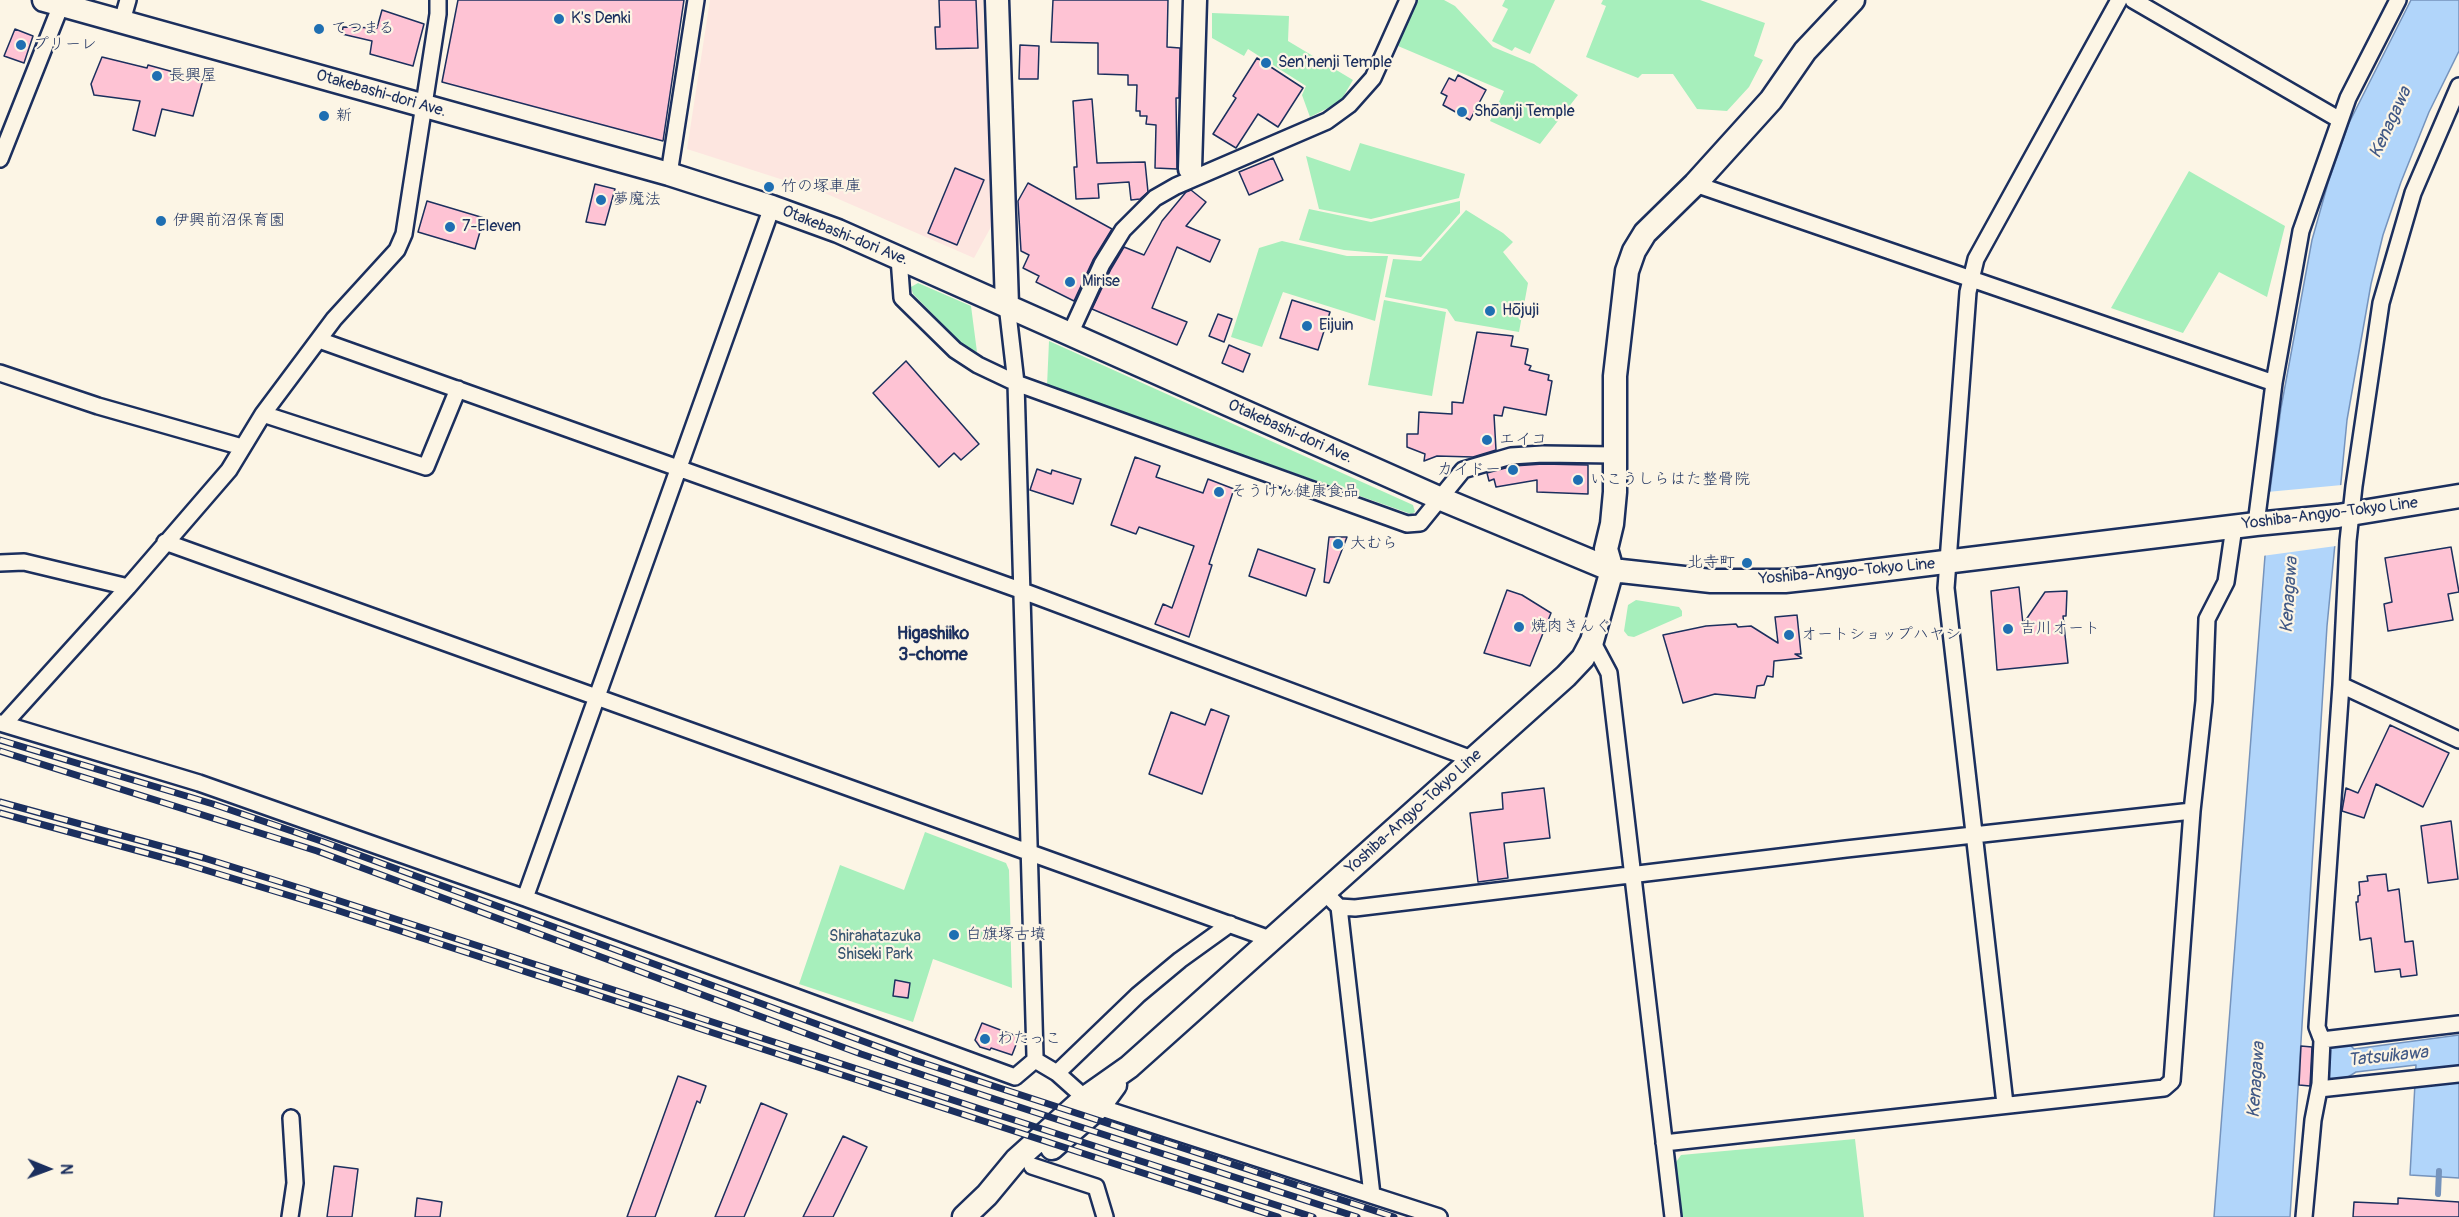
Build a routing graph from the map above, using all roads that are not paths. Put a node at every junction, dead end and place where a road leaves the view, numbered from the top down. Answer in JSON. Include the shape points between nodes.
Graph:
{"nodes":[{"id":1,"x":438,"y":0,"type":"edge"},
{"id":2,"x":696,"y":0,"type":"edge"},
{"id":3,"x":997,"y":0,"type":"edge"},
{"id":4,"x":1195,"y":0,"type":"edge"},
{"id":5,"x":1408,"y":0,"type":"edge"},
{"id":6,"x":1854,"y":0,"type":"edge"},
{"id":7,"x":2119,"y":0,"type":"edge"},
{"id":8,"x":2133,"y":0,"type":"edge"},
{"id":9,"x":2398,"y":0,"type":"edge"},
{"id":10,"x":52,"y":2,"type":"edge"},
{"id":11,"x":125,"y":10,"type":"edge"},
{"id":12,"x":2459,"y":86,"type":"edge"},
{"id":13,"x":423,"y":106,"type":"junction"},
{"id":14,"x":2340,"y":120,"type":"junction"},
{"id":15,"x":0,"y":159,"type":"edge"},
{"id":16,"x":669,"y":174,"type":"junction"},
{"id":17,"x":1191,"y":174,"type":"junction"},
{"id":18,"x":1695,"y":184,"type":"junction"},
{"id":19,"x":772,"y":207,"type":"junction"},
{"id":20,"x":899,"y":258,"type":"junction"},
{"id":21,"x":1971,"y":278,"type":"junction"},
{"id":22,"x":1007,"y":305,"type":"junction"},
{"id":23,"x":1070,"y":334,"type":"junction"},
{"id":24,"x":318,"y":340,"type":"junction"},
{"id":25,"x":0,"y":373,"type":"edge"},
{"id":26,"x":1016,"y":383,"type":"junction"},
{"id":27,"x":2274,"y":383,"type":"junction"},
{"id":28,"x":458,"y":389,"type":"junction"},
{"id":29,"x":263,"y":414,"type":"junction"},
{"id":30,"x":242,"y":447,"type":"junction"},
{"id":31,"x":1614,"y":455,"type":"junction"},
{"id":32,"x":679,"y":467,"type":"junction"},
{"id":33,"x":2459,"y":496,"type":"edge"},
{"id":34,"x":1439,"y":498,"type":"junction"},
{"id":35,"x":2345,"y":515,"type":"junction"},
{"id":36,"x":2251,"y":524,"type":"junction"},
{"id":37,"x":165,"y":542,"type":"junction"},
{"id":38,"x":0,"y":563,"type":"edge"},
{"id":39,"x":1947,"y":563,"type":"junction"},
{"id":40,"x":1612,"y":570,"type":"junction"},
{"id":41,"x":128,"y":587,"type":"junction"},
{"id":42,"x":1020,"y":590,"type":"junction"},
{"id":43,"x":1592,"y":641,"type":"junction"},
{"id":44,"x":2341,"y":685,"type":"junction"},
{"id":45,"x":597,"y":698,"type":"junction"},
{"id":46,"x":2,"y":724,"type":"edge"},
{"id":47,"x":2459,"y":740,"type":"edge"},
{"id":48,"x":1472,"y":759,"type":"junction"},
{"id":49,"x":2192,"y":810,"type":"junction"},
{"id":50,"x":1974,"y":835,"type":"junction"},
{"id":51,"x":1029,"y":853,"type":"junction"},
{"id":52,"x":1634,"y":875,"type":"junction"},
{"id":53,"x":525,"y":898,"type":"junction"},
{"id":54,"x":1331,"y":900,"type":"junction"},
{"id":55,"x":1230,"y":924,"type":"junction"},
{"id":56,"x":1270,"y":939,"type":"junction"},
{"id":57,"x":2459,"y":1024,"type":"edge"},
{"id":58,"x":2322,"y":1042,"type":"junction"},
{"id":59,"x":1035,"y":1060,"type":"junction"},
{"id":60,"x":1057,"y":1073,"type":"junction"},
{"id":61,"x":2459,"y":1074,"type":"edge"},
{"id":62,"x":2320,"y":1086,"type":"junction"},
{"id":63,"x":1092,"y":1102,"type":"junction"},
{"id":64,"x":2005,"y":1104,"type":"junction"},
{"id":65,"x":291,"y":1118,"type":"dead end"},
{"id":66,"x":1664,"y":1143,"type":"junction"},
{"id":67,"x":1032,"y":1166,"type":"junction"},
{"id":68,"x":987,"y":1195,"type":"junction"},
{"id":69,"x":1372,"y":1195,"type":"junction"},
{"id":70,"x":290,"y":1217,"type":"edge"},
{"id":71,"x":964,"y":1217,"type":"edge"},
{"id":72,"x":1105,"y":1217,"type":"edge"},
{"id":73,"x":1439,"y":1217,"type":"edge"},
{"id":74,"x":1673,"y":1217,"type":"edge"},
{"id":75,"x":2304,"y":1217,"type":"edge"}],
"edges":[{"from":1,"to":13,"type":"street"},
{"from":2,"to":16,"type":"street"},
{"from":3,"to":22,"type":"main road"},
{"from":4,"to":17,"type":"main road"},
{"from":5,"to":17,"type":"street","via":[[1373,78],[1349,105],[1327,121]]},
{"from":6,"to":18,"type":"main road","via":[[1805,51],[1771,100]]},
{"from":7,"to":21,"type":"street","via":[[1976,258]]},
{"from":8,"to":14,"type":"street"},
{"from":9,"to":14,"type":"street"},
{"from":10,"to":11,"type":"main road","name":"Otakebashi-dori Ave."},
{"from":10,"to":15,"type":"street"},
{"from":11,"to":13,"type":"main road","name":"Otakebashi-dori Ave."},
{"from":12,"to":35,"type":"street","via":[[2413,193],[2381,303]]},
{"from":13,"to":16,"type":"main road","name":"Otakebashi-dori Ave."},
{"from":13,"to":24,"type":"street","via":[[404,234],[397,250]]},
{"from":14,"to":27,"type":"street","via":[[2301,231]]},
{"from":16,"to":19,"type":"main road","name":"Otakebashi-dori Ave."},
{"from":17,"to":23,"type":"street","via":[[1155,198],[1123,230],[1102,264]]},
{"from":18,"to":21,"type":"street"},
{"from":18,"to":31,"type":"main road","via":[[1645,233],[1627,271],[1615,376]]},
{"from":19,"to":20,"type":"main road","name":"Otakebashi-dori Ave."},
{"from":19,"to":32,"type":"street"},
{"from":20,"to":22,"type":"main road","name":"Otakebashi-dori Ave."},
{"from":20,"to":26,"type":"street","via":[[902,298],[955,350]]},
{"from":21,"to":27,"type":"street"},
{"from":21,"to":39,"type":"street"},
{"from":22,"to":23,"type":"main road","name":"Otakebashi-dori Ave."},
{"from":22,"to":26,"type":"street"},
{"from":23,"to":34,"type":"main road","name":"Otakebashi-dori Ave."},
{"from":24,"to":28,"type":"street"},
{"from":24,"to":29,"type":"street"},
{"from":25,"to":30,"type":"street"},
{"from":26,"to":34,"type":"street","via":[[1407,524],[1420,524]]},
{"from":26,"to":42,"type":"street"},
{"from":27,"to":36,"type":"street"},
{"from":28,"to":29,"type":"street","via":[[426,467]]},
{"from":28,"to":32,"type":"street"},
{"from":29,"to":30,"type":"street"},
{"from":30,"to":37,"type":"street","via":[[229,470]]},
{"from":31,"to":34,"type":"street","via":[[1511,456],[1463,470]]},
{"from":31,"to":40,"type":"main road","via":[[1615,492],[1606,549]]},
{"from":32,"to":42,"type":"street"},
{"from":32,"to":45,"type":"street"},
{"from":33,"to":35,"type":"main road","name":"Yoshiba-Angyo-Tokyo Line"},
{"from":34,"to":40,"type":"main road","name":"Otakebashi-dori Ave."},
{"from":35,"to":36,"type":"main road","name":"Yoshiba-Angyo-Tokyo Line"},
{"from":35,"to":44,"type":"street"},
{"from":36,"to":39,"type":"main road","name":"Yoshiba-Angyo-Tokyo Line"},
{"from":36,"to":49,"type":"street","via":[[2207,619],[2204,701]]},
{"from":37,"to":41,"type":"street"},
{"from":37,"to":45,"type":"street"},
{"from":38,"to":41,"type":"street","via":[[24,562]]},
{"from":39,"to":40,"type":"main road","name":"Yoshiba-Angyo-Tokyo Line","via":[[1785,581],[1711,581]]},
{"from":39,"to":50,"type":"street","via":[[1946,588]]},
{"from":40,"to":43,"type":"main road","name":"Yoshiba-Angyo-Tokyo Line"},
{"from":41,"to":46,"type":"street"},
{"from":42,"to":48,"type":"street"},
{"from":42,"to":51,"type":"street"},
{"from":43,"to":48,"type":"main road","name":"Yoshiba-Angyo-Tokyo Line","via":[[1566,676]]},
{"from":43,"to":52,"type":"street","via":[[1609,673]]},
{"from":44,"to":47,"type":"street"},
{"from":44,"to":58,"type":"street","via":[[2317,1027]]},
{"from":45,"to":51,"type":"street"},
{"from":45,"to":53,"type":"street"},
{"from":46,"to":53,"type":"street","via":[[199,783]]},
{"from":48,"to":54,"type":"main road","name":"Yoshiba-Angyo-Tokyo Line"},
{"from":49,"to":50,"type":"street"},
{"from":49,"to":64,"type":"street","via":[[2172,1081],[2164,1088]]},
{"from":50,"to":52,"type":"street"},
{"from":50,"to":64,"type":"street"},
{"from":51,"to":55,"type":"street"},
{"from":51,"to":59,"type":"street"},
{"from":52,"to":54,"type":"street","via":[[1355,908]]},
{"from":52,"to":66,"type":"street"},
{"from":53,"to":59,"type":"street","via":[[1015,1077]]},
{"from":54,"to":56,"type":"main road","name":"Yoshiba-Angyo-Tokyo Line"},
{"from":54,"to":69,"type":"street"},
{"from":55,"to":56,"type":"street"},
{"from":55,"to":60,"type":"street","via":[[1138,995]]},
{"from":56,"to":63,"type":"main road","name":"Yoshiba-Angyo-Tokyo Line"},
{"from":57,"to":58,"type":"street"},
{"from":58,"to":62,"type":"street"},
{"from":59,"to":60,"type":"street"},
{"from":60,"to":63,"type":"street"},
{"from":61,"to":62,"type":"street"},
{"from":62,"to":75,"type":"street"},
{"from":63,"to":67,"type":"main road","name":"Yoshiba-Angyo-Tokyo Line"},
{"from":63,"to":68,"type":"main road","name":"Yoshiba-Angyo-Tokyo Line","via":[[1016,1160]]},
{"from":63,"to":69,"type":"street"},
{"from":64,"to":66,"type":"street"},
{"from":65,"to":70,"type":"street","via":[[295,1183]]},
{"from":66,"to":74,"type":"street"},
{"from":67,"to":68,"type":"main road","name":"Yoshiba-Angyo-Tokyo Line"},
{"from":67,"to":72,"type":"street","via":[[1096,1186]]},
{"from":68,"to":71,"type":"main road","name":"Yoshiba-Angyo-Tokyo Line"},
{"from":69,"to":73,"type":"street"}]}
